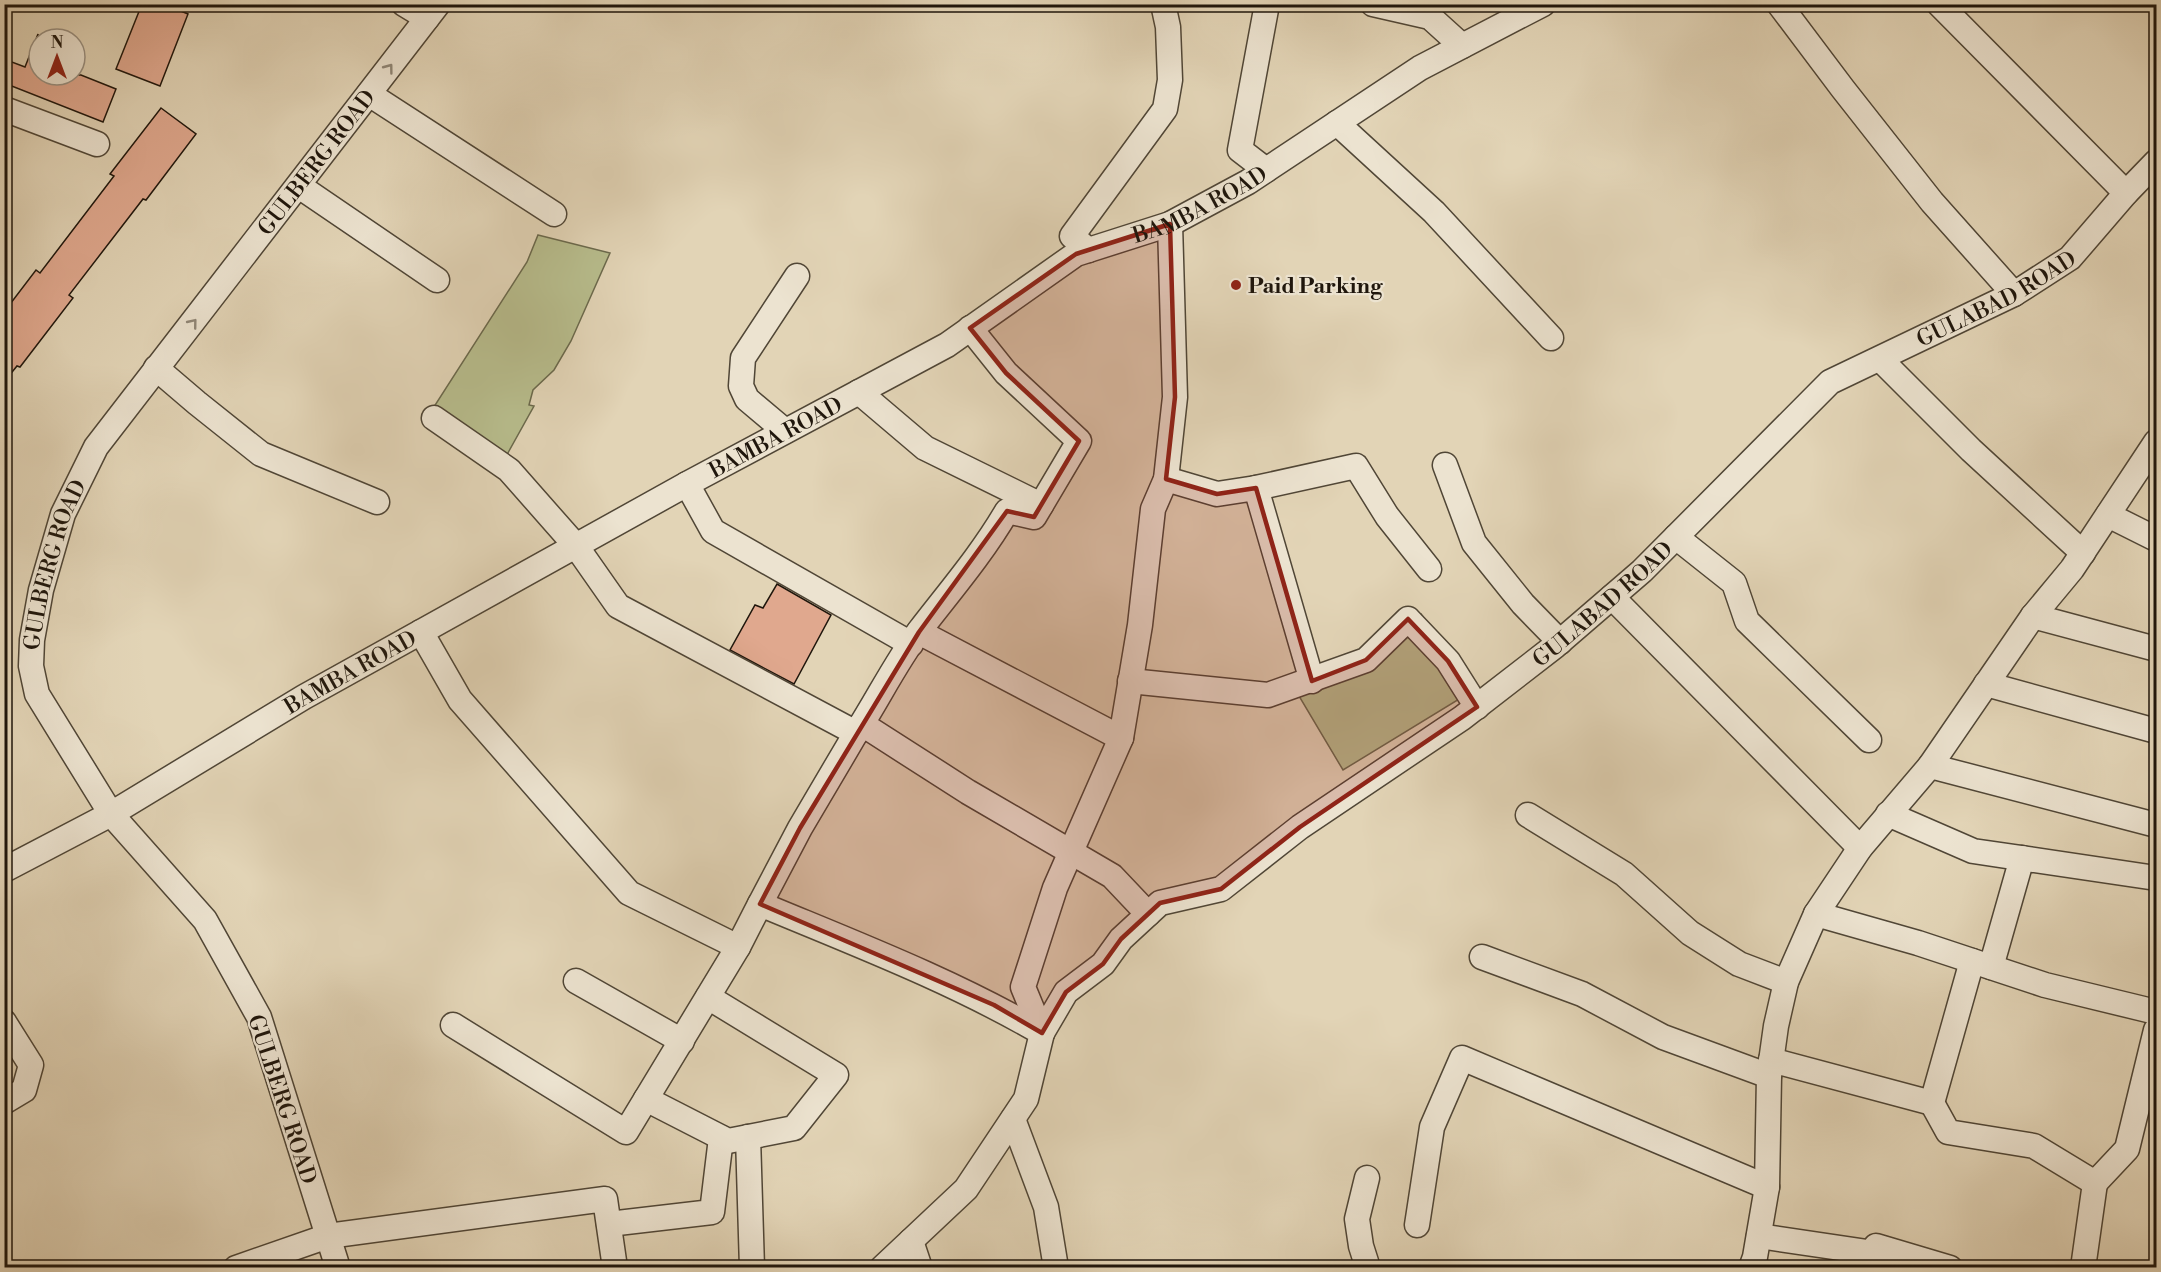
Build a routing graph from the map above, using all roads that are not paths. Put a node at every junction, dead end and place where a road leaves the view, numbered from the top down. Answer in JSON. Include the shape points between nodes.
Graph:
{"nodes":[{"id":1,"x":405,"y":4,"type":"edge"},
{"id":2,"x":1163,"y":4,"type":"edge"},
{"id":3,"x":1267,"y":4,"type":"edge"},
{"id":4,"x":1373,"y":4,"type":"edge"},
{"id":5,"x":1543,"y":4,"type":"edge"},
{"id":6,"x":1779,"y":4,"type":"edge"},
{"id":7,"x":1940,"y":4,"type":"edge"},
{"id":8,"x":432,"y":11,"type":"edge"},
{"id":9,"x":1433,"y":11,"type":"edge"},
{"id":10,"x":1462,"y":46,"type":"junction"},
{"id":11,"x":369,"y":94,"type":"junction"},
{"id":12,"x":4,"y":110,"type":"edge"},
{"id":13,"x":1337,"y":123,"type":"junction"},
{"id":14,"x":97,"y":144,"type":"dead end"},
{"id":15,"x":2157,"y":162,"type":"edge"},
{"id":16,"x":1266,"y":170,"type":"junction"},
{"id":17,"x":299,"y":186,"type":"junction"},
{"id":18,"x":2126,"y":193,"type":"junction"},
{"id":19,"x":554,"y":214,"type":"dead end"},
{"id":20,"x":1170,"y":224,"type":"junction"},
{"id":21,"x":1088,"y":250,"type":"junction"},
{"id":22,"x":797,"y":276,"type":"dead end"},
{"id":23,"x":437,"y":280,"type":"dead end"},
{"id":24,"x":2014,"y":294,"type":"junction"},
{"id":25,"x":970,"y":328,"type":"junction"},
{"id":26,"x":1551,"y":338,"type":"dead end"},
{"id":27,"x":1880,"y":359,"type":"junction"},
{"id":28,"x":156,"y":368,"type":"junction"},
{"id":29,"x":859,"y":392,"type":"junction"},
{"id":30,"x":434,"y":418,"type":"dead end"},
{"id":31,"x":785,"y":431,"type":"junction"},
{"id":32,"x":2157,"y":442,"type":"edge"},
{"id":33,"x":1445,"y":465,"type":"dead end"},
{"id":34,"x":1166,"y":479,"type":"junction"},
{"id":35,"x":687,"y":484,"type":"junction"},
{"id":36,"x":1256,"y":488,"type":"junction"},
{"id":37,"x":377,"y":502,"type":"dead end"},
{"id":38,"x":1041,"y":505,"type":"junction"},
{"id":39,"x":2108,"y":515,"type":"junction"},
{"id":40,"x":1676,"y":537,"type":"junction"},
{"id":41,"x":2157,"y":539,"type":"edge"},
{"id":42,"x":576,"y":546,"type":"junction"},
{"id":43,"x":2082,"y":553,"type":"junction"},
{"id":44,"x":1429,"y":569,"type":"dead end"},
{"id":45,"x":1612,"y":597,"type":"junction"},
{"id":46,"x":2033,"y":616,"type":"junction"},
{"id":47,"x":421,"y":632,"type":"junction"},
{"id":48,"x":915,"y":638,"type":"junction"},
{"id":49,"x":1560,"y":642,"type":"junction"},
{"id":50,"x":2157,"y":649,"type":"edge"},
{"id":51,"x":1130,"y":681,"type":"junction"},
{"id":52,"x":1311,"y":681,"type":"junction"},
{"id":53,"x":1986,"y":684,"type":"junction"},
{"id":54,"x":1477,"y":707,"type":"junction"},
{"id":55,"x":859,"y":729,"type":"junction"},
{"id":56,"x":2157,"y":731,"type":"edge"},
{"id":57,"x":1120,"y":738,"type":"junction"},
{"id":58,"x":1869,"y":740,"type":"dead end"},
{"id":59,"x":1930,"y":766,"type":"junction"},
{"id":60,"x":111,"y":814,"type":"junction"},
{"id":61,"x":1888,"y":814,"type":"junction"},
{"id":62,"x":1528,"y":815,"type":"dead end"},
{"id":63,"x":2157,"y":825,"type":"edge"},
{"id":64,"x":1860,"y":848,"type":"junction"},
{"id":65,"x":1071,"y":851,"type":"junction"},
{"id":66,"x":2022,"y":858,"type":"junction"},
{"id":67,"x":4,"y":870,"type":"edge"},
{"id":68,"x":2157,"y":878,"type":"edge"},
{"id":69,"x":760,"y":904,"type":"junction"},
{"id":70,"x":1148,"y":914,"type":"junction"},
{"id":71,"x":1816,"y":914,"type":"junction"},
{"id":72,"x":738,"y":947,"type":"junction"},
{"id":73,"x":1482,"y":957,"type":"dead end"},
{"id":74,"x":1981,"y":964,"type":"junction"},
{"id":75,"x":576,"y":981,"type":"dead end"},
{"id":76,"x":1786,"y":982,"type":"junction"},
{"id":77,"x":708,"y":997,"type":"junction"},
{"id":78,"x":2157,"y":1012,"type":"edge"},
{"id":79,"x":4,"y":1022,"type":"edge"},
{"id":80,"x":453,"y":1025,"type":"dead end"},
{"id":81,"x":2157,"y":1030,"type":"edge"},
{"id":82,"x":1042,"y":1033,"type":"junction"},
{"id":83,"x":682,"y":1041,"type":"junction"},
{"id":84,"x":1770,"y":1068,"type":"junction"},
{"id":85,"x":646,"y":1099,"type":"junction"},
{"id":86,"x":4,"y":1102,"type":"edge"},
{"id":87,"x":1932,"y":1103,"type":"junction"},
{"id":88,"x":1012,"y":1119,"type":"junction"},
{"id":89,"x":748,"y":1137,"type":"junction"},
{"id":90,"x":721,"y":1138,"type":"junction"},
{"id":91,"x":1367,"y":1178,"type":"dead end"},
{"id":92,"x":2095,"y":1183,"type":"junction"},
{"id":93,"x":1767,"y":1187,"type":"junction"},
{"id":94,"x":609,"y":1224,"type":"junction"},
{"id":95,"x":1417,"y":1225,"type":"dead end"},
{"id":96,"x":328,"y":1236,"type":"junction"},
{"id":97,"x":1759,"y":1236,"type":"junction"},
{"id":98,"x":911,"y":1240,"type":"junction"},
{"id":99,"x":1872,"y":1260,"type":"edge"},
{"id":100,"x":236,"y":1268,"type":"edge"},
{"id":101,"x":338,"y":1268,"type":"edge"},
{"id":102,"x":615,"y":1268,"type":"edge"},
{"id":103,"x":752,"y":1268,"type":"edge"},
{"id":104,"x":882,"y":1268,"type":"edge"},
{"id":105,"x":920,"y":1268,"type":"edge"},
{"id":106,"x":1056,"y":1268,"type":"edge"},
{"id":107,"x":1368,"y":1268,"type":"edge"},
{"id":108,"x":1751,"y":1268,"type":"edge"},
{"id":109,"x":1950,"y":1268,"type":"edge"},
{"id":110,"x":2083,"y":1268,"type":"edge"}],
"edges":[{"from":1,"to":8,"type":"street"},
{"from":2,"to":21,"type":"street","via":[[1170,80],[1165,109],[1072,236]]},
{"from":3,"to":16,"type":"street","via":[[1240,150]]},
{"from":4,"to":9,"type":"street"},
{"from":5,"to":10,"type":"street","name":"BAMBA ROAD"},
{"from":6,"to":24,"type":"street","via":[[1932,202]]},
{"from":7,"to":18,"type":"street"},
{"from":11,"to":8,"type":"street","name":"GULBERG ROAD","one_way":true},
{"from":9,"to":10,"type":"street"},
{"from":10,"to":13,"type":"street","name":"BAMBA ROAD","via":[[1420,68]]},
{"from":11,"to":17,"type":"street","name":"GULBERG ROAD"},
{"from":11,"to":19,"type":"street"},
{"from":12,"to":14,"type":"street"},
{"from":13,"to":16,"type":"street","name":"BAMBA ROAD"},
{"from":13,"to":26,"type":"street","via":[[1434,212]]},
{"from":15,"to":18,"type":"street","name":"GULABAD ROAD"},
{"from":16,"to":20,"type":"street","name":"BAMBA ROAD"},
{"from":17,"to":23,"type":"street"},
{"from":28,"to":17,"type":"street","name":"GULBERG ROAD","one_way":true},
{"from":18,"to":24,"type":"street","name":"GULABAD ROAD","via":[[2070,258]]},
{"from":20,"to":21,"type":"street","name":"BAMBA ROAD"},
{"from":20,"to":34,"type":"street","via":[[1174,397]]},
{"from":21,"to":25,"type":"street","name":"BAMBA ROAD","via":[[1076,254]]},
{"from":22,"to":31,"type":"street","via":[[743,358],[741,386],[747,399]]},
{"from":24,"to":27,"type":"street","name":"GULABAD ROAD"},
{"from":25,"to":29,"type":"street","name":"BAMBA ROAD","via":[[947,345]]},
{"from":25,"to":38,"type":"street","via":[[1006,372],[1079,441]]},
{"from":27,"to":40,"type":"street","name":"GULABAD ROAD","via":[[1830,382]]},
{"from":27,"to":43,"type":"street"},
{"from":28,"to":37,"type":"street","via":[[261,454]]},
{"from":28,"to":60,"type":"street","name":"GULBERG ROAD","via":[[96,447],[63,514],[41,590],[32,640],[31,666],[37,694]]},
{"from":29,"to":31,"type":"street","name":"BAMBA ROAD"},
{"from":29,"to":38,"type":"street","via":[[925,448]]},
{"from":30,"to":42,"type":"street","via":[[509,470]]},
{"from":31,"to":35,"type":"street","name":"BAMBA ROAD"},
{"from":32,"to":39,"type":"street"},
{"from":33,"to":49,"type":"street","via":[[1474,543],[1523,604]]},
{"from":34,"to":36,"type":"street","via":[[1217,494]]},
{"from":34,"to":51,"type":"street","via":[[1153,509]]},
{"from":35,"to":42,"type":"street","name":"BAMBA ROAD"},
{"from":35,"to":48,"type":"street","via":[[713,531]]},
{"from":36,"to":44,"type":"street","via":[[1356,466],[1387,516]]},
{"from":36,"to":52,"type":"street"},
{"from":38,"to":48,"type":"street","via":[[1034,517],[1007,511],[956,587]]},
{"from":39,"to":41,"type":"street"},
{"from":39,"to":43,"type":"street"},
{"from":40,"to":45,"type":"street","name":"GULABAD ROAD"},
{"from":40,"to":58,"type":"street","via":[[1734,583],[1747,621]]},
{"from":42,"to":47,"type":"street","name":"BAMBA ROAD"},
{"from":42,"to":55,"type":"street","via":[[618,606]]},
{"from":43,"to":46,"type":"street"},
{"from":45,"to":49,"type":"street","name":"GULABAD ROAD"},
{"from":45,"to":64,"type":"street"},
{"from":46,"to":50,"type":"street"},
{"from":46,"to":53,"type":"street"},
{"from":47,"to":60,"type":"street","name":"BAMBA ROAD","via":[[304,697]]},
{"from":47,"to":72,"type":"street","via":[[460,700],[628,893]]},
{"from":48,"to":55,"type":"street"},
{"from":48,"to":57,"type":"street"},
{"from":49,"to":54,"type":"street","name":"GULABAD ROAD"},
{"from":51,"to":52,"type":"street","via":[[1268,695]]},
{"from":51,"to":57,"type":"street"},
{"from":52,"to":54,"type":"street","via":[[1366,660],[1408,619],[1448,661]]},
{"from":53,"to":56,"type":"street"},
{"from":53,"to":59,"type":"street"},
{"from":54,"to":70,"type":"street","name":"GULABAD ROAD","via":[[1300,827],[1221,889],[1160,903]]},
{"from":55,"to":65,"type":"street"},
{"from":55,"to":69,"type":"street"},
{"from":57,"to":65,"type":"street"},
{"from":59,"to":61,"type":"street"},
{"from":59,"to":63,"type":"street"},
{"from":60,"to":67,"type":"street","name":"BAMBA ROAD"},
{"from":60,"to":96,"type":"street","name":"GULBERG ROAD","via":[[205,920],[259,1017]]},
{"from":61,"to":64,"type":"street"},
{"from":61,"to":66,"type":"street","via":[[1973,851]]},
{"from":62,"to":76,"type":"street","via":[[1624,874],[1690,933],[1739,964]]},
{"from":64,"to":71,"type":"street"},
{"from":65,"to":70,"type":"street","via":[[1112,876]]},
{"from":65,"to":82,"type":"street","via":[[1023,987]]},
{"from":66,"to":68,"type":"street"},
{"from":66,"to":74,"type":"street"},
{"from":69,"to":72,"type":"street"},
{"from":69,"to":82,"type":"street","via":[[994,1005]]},
{"from":70,"to":82,"type":"street","name":"GULABAD ROAD","via":[[1120,939],[1103,964],[1066,993]]},
{"from":71,"to":74,"type":"street"},
{"from":71,"to":76,"type":"street"},
{"from":72,"to":77,"type":"street"},
{"from":73,"to":84,"type":"street","via":[[1582,994],[1663,1037]]},
{"from":74,"to":78,"type":"street","via":[[2045,985]]},
{"from":74,"to":87,"type":"street"},
{"from":75,"to":83,"type":"street"},
{"from":76,"to":84,"type":"street"},
{"from":77,"to":83,"type":"street"},
{"from":77,"to":89,"type":"street","via":[[836,1076],[794,1128]]},
{"from":79,"to":86,"type":"street","via":[[31,1065],[24,1090]]},
{"from":80,"to":85,"type":"street","via":[[626,1132]]},
{"from":81,"to":92,"type":"street","via":[[2127,1149]]},
{"from":82,"to":88,"type":"street","name":"GULABAD ROAD","via":[[1026,1099]]},
{"from":83,"to":85,"type":"street"},
{"from":84,"to":87,"type":"street"},
{"from":84,"to":93,"type":"street"},
{"from":85,"to":90,"type":"street"},
{"from":87,"to":92,"type":"street","via":[[1948,1132],[2034,1146]]},
{"from":88,"to":98,"type":"street","name":"GULABAD ROAD","via":[[966,1189]]},
{"from":88,"to":106,"type":"street","via":[[1046,1207]]},
{"from":89,"to":90,"type":"street","via":[[728,1142]]},
{"from":89,"to":103,"type":"street"},
{"from":90,"to":94,"type":"street","via":[[712,1212]]},
{"from":91,"to":107,"type":"street","via":[[1357,1219]]},
{"from":92,"to":110,"type":"street"},
{"from":93,"to":95,"type":"street","via":[[1462,1058],[1432,1127]]},
{"from":93,"to":97,"type":"street"},
{"from":94,"to":96,"type":"street","via":[[605,1199]]},
{"from":94,"to":102,"type":"street"},
{"from":96,"to":100,"type":"street"},
{"from":96,"to":101,"type":"street","name":"GULBERG ROAD"},
{"from":97,"to":99,"type":"street"},
{"from":97,"to":108,"type":"street"},
{"from":98,"to":104,"type":"street","name":"GULABAD ROAD"},
{"from":98,"to":105,"type":"street"},
{"from":99,"to":109,"type":"street","via":[[1876,1246]]}]}
